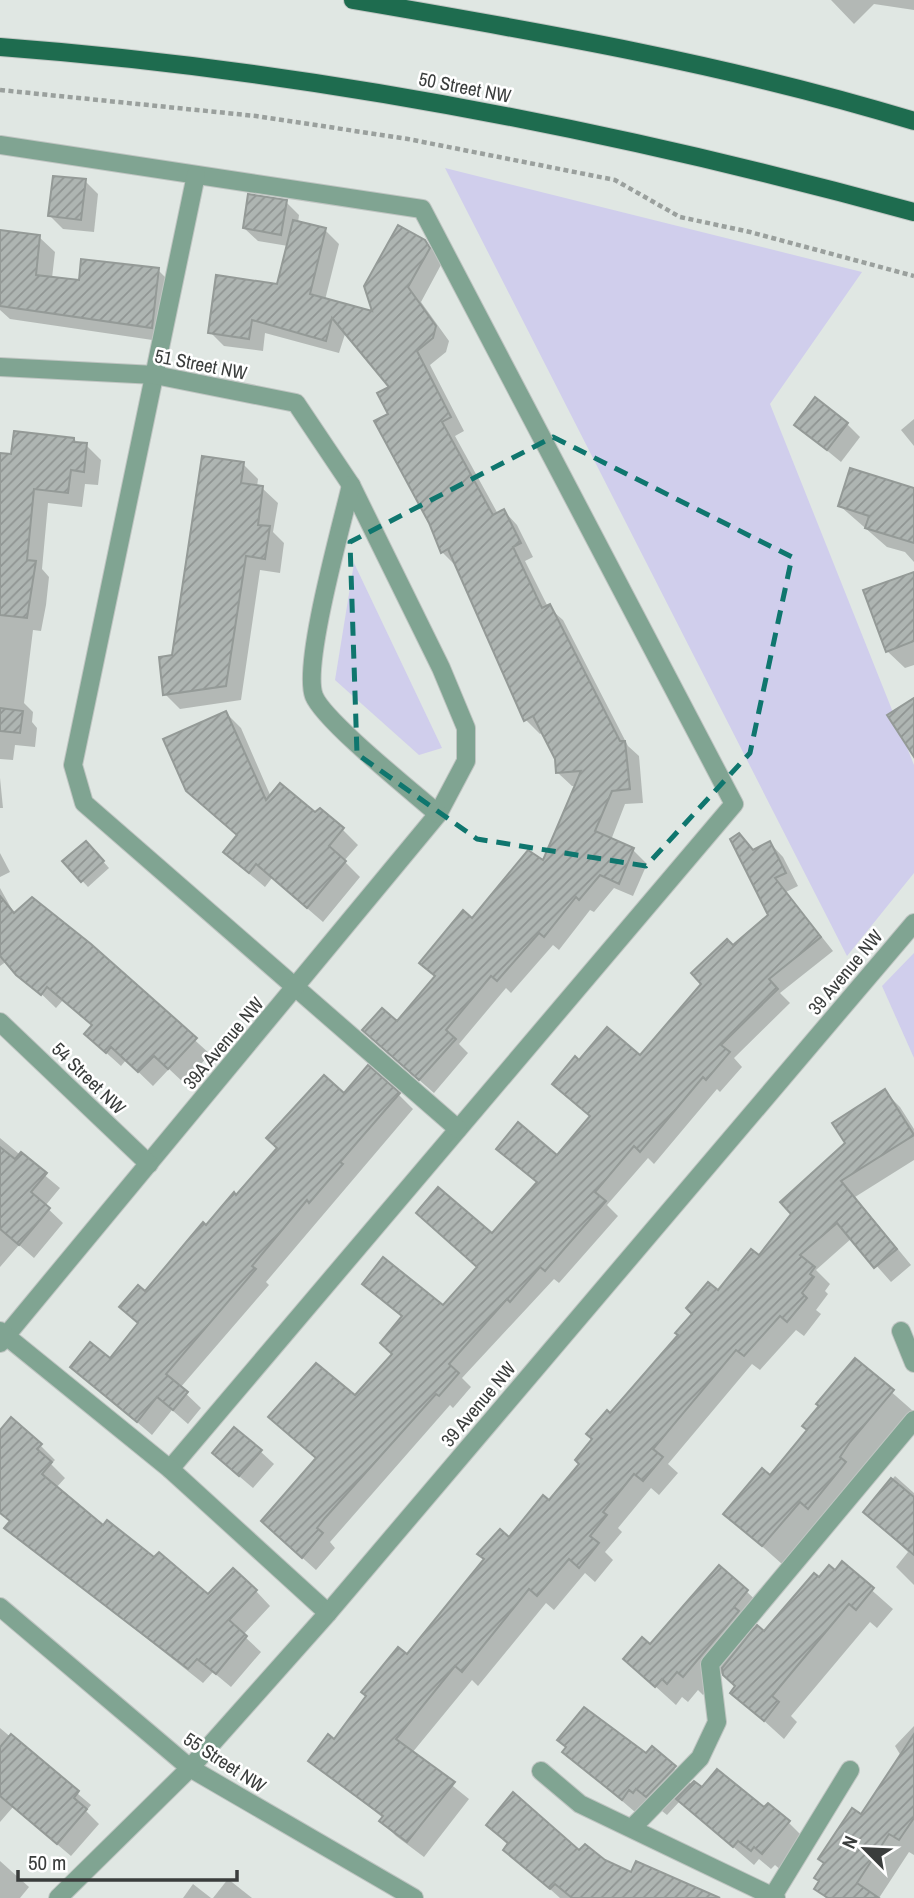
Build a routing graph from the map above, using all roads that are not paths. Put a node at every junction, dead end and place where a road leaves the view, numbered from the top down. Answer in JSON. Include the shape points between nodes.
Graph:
{"nodes":[{"id":1,"x":353,"y":0,"type":"edge"},
{"id":2,"x":0,"y":47,"type":"edge"},
{"id":3,"x":914,"y":121,"type":"edge"},
{"id":4,"x":0,"y":145,"type":"edge"},
{"id":5,"x":196,"y":175,"type":"junction"},
{"id":6,"x":914,"y":212,"type":"edge"},
{"id":7,"x":0,"y":367,"type":"edge"},
{"id":8,"x":155,"y":374,"type":"junction"},
{"id":9,"x":351,"y":485,"type":"junction"},
{"id":10,"x":466,"y":761,"type":"joint"},
{"id":11,"x":438,"y":814,"type":"junction"},
{"id":12,"x":914,"y":923,"type":"edge"},
{"id":13,"x":298,"y":987,"type":"junction"},
{"id":14,"x":0,"y":1022,"type":"edge"},
{"id":15,"x":458,"y":1129,"type":"junction"},
{"id":16,"x":149,"y":1164,"type":"junction"},
{"id":17,"x":901,"y":1331,"type":"dead end"},
{"id":18,"x":2,"y":1336,"type":"edge"},
{"id":19,"x":914,"y":1363,"type":"edge"},
{"id":20,"x":914,"y":1420,"type":"edge"},
{"id":21,"x":170,"y":1469,"type":"junction"},
{"id":22,"x":0,"y":1607,"type":"edge"},
{"id":23,"x":328,"y":1613,"type":"junction"},
{"id":24,"x":190,"y":1768,"type":"junction"},
{"id":25,"x":850,"y":1770,"type":"dead end"},
{"id":26,"x":541,"y":1772,"type":"dead end"},
{"id":27,"x":632,"y":1828,"type":"junction"},
{"id":28,"x":774,"y":1897,"type":"edge"},
{"id":29,"x":58,"y":1898,"type":"edge"},
{"id":30,"x":414,"y":1898,"type":"edge"}],
"edges":[{"from":1,"to":3,"type":"main road","via":[[575,37]]},
{"from":2,"to":6,"type":"main road","name":"50 Street NW","via":[[92,54],[412,98],[676,151]]},
{"from":4,"to":5,"type":"street"},
{"from":5,"to":8,"type":"street"},
{"from":5,"to":15,"type":"street","via":[[422,209],[734,804]]},
{"from":7,"to":8,"type":"street","name":"51 Street NW"},
{"from":8,"to":9,"type":"street","name":"51 Street NW","via":[[296,403]]},
{"from":8,"to":13,"type":"street","via":[[74,765],[84,803]]},
{"from":9,"to":10,"type":"street","name":"51 Street NW","via":[[446,680],[466,729]]},
{"from":9,"to":11,"type":"street","via":[[314,650],[314,695],[335,723]]},
{"from":10,"to":11,"type":"street","name":"39A Avenue NW"},
{"from":11,"to":13,"type":"street","name":"39A Avenue NW"},
{"from":12,"to":23,"type":"street","name":"39 Avenue NW"},
{"from":13,"to":15,"type":"street"},
{"from":13,"to":16,"type":"street","name":"39A Avenue NW"},
{"from":14,"to":16,"type":"street","name":"54 Street NW"},
{"from":15,"to":21,"type":"street"},
{"from":16,"to":18,"type":"street","name":"39A Avenue NW"},
{"from":17,"to":19,"type":"street"},
{"from":18,"to":21,"type":"street"},
{"from":20,"to":27,"type":"street","via":[[710,1664],[717,1722],[700,1758]]},
{"from":21,"to":23,"type":"street"},
{"from":22,"to":24,"type":"street","name":"55 Street NW"},
{"from":23,"to":24,"type":"street","name":"39 Avenue NW"},
{"from":24,"to":29,"type":"street","name":"39 Avenue NW"},
{"from":24,"to":30,"type":"street","name":"55 Street NW"},
{"from":25,"to":28,"type":"street"},
{"from":26,"to":27,"type":"street","via":[[580,1804]]},
{"from":27,"to":28,"type":"street"}]}
